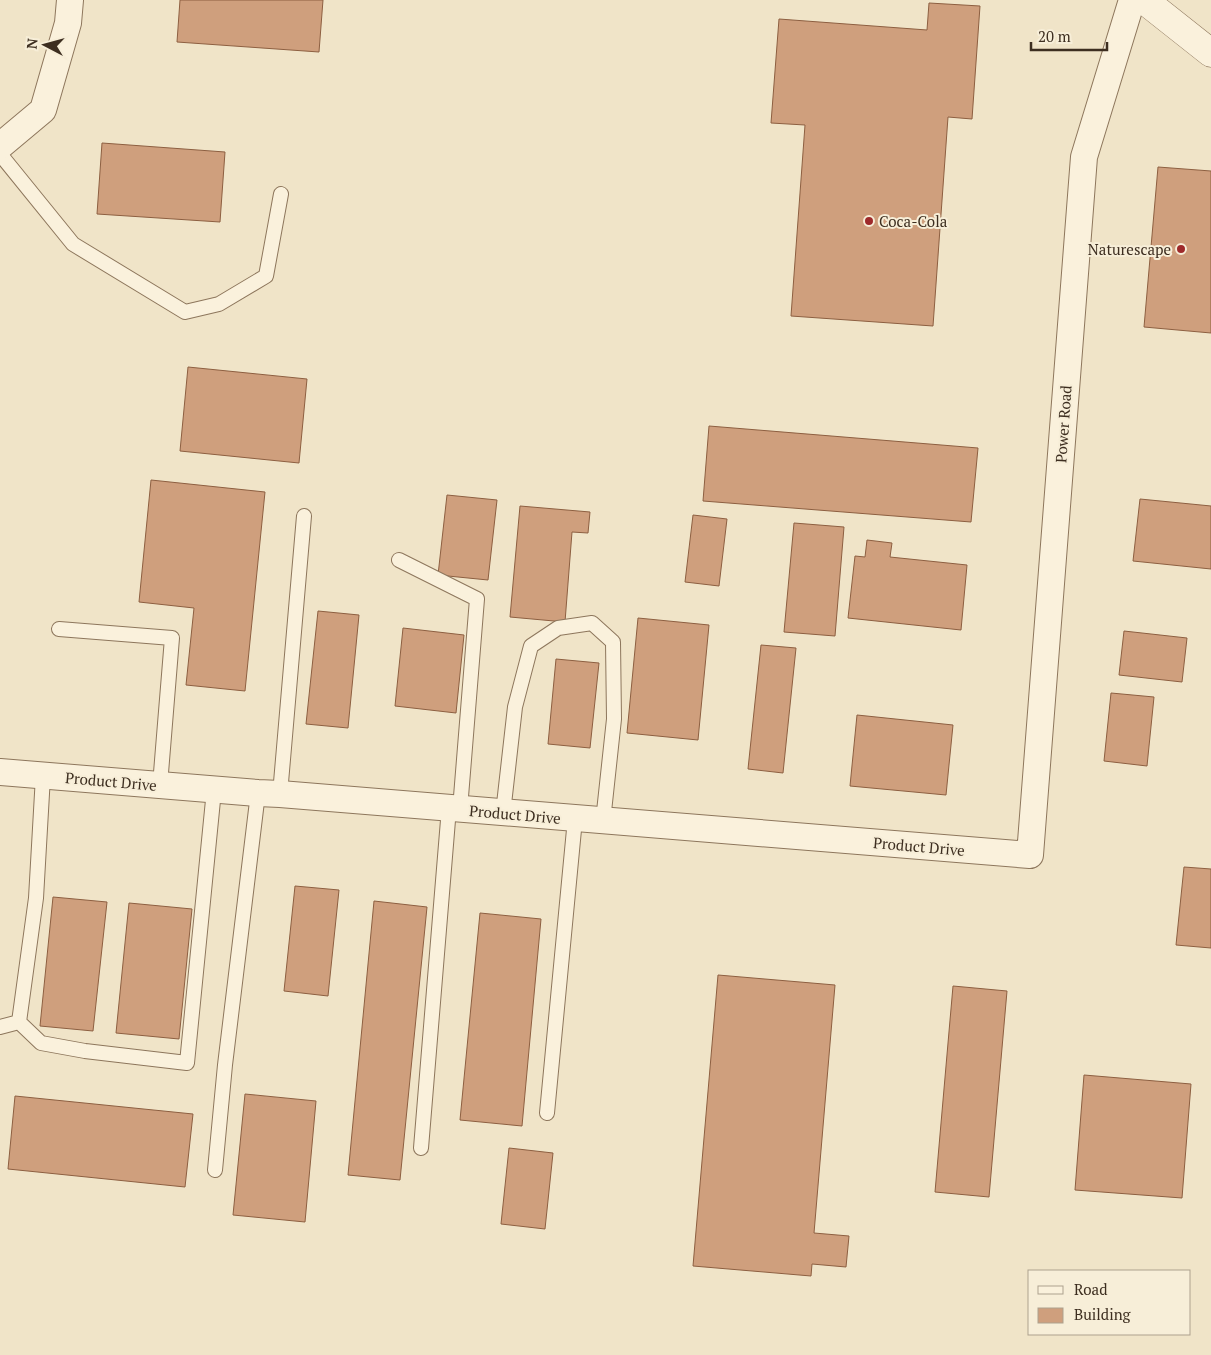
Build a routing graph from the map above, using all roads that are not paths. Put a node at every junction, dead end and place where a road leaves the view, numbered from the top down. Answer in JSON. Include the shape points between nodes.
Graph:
{"nodes":[{"id":1,"x":70,"y":0,"type":"edge"},
{"id":2,"x":1132,"y":0,"type":"edge"},
{"id":3,"x":1144,"y":0,"type":"edge"},
{"id":4,"x":1211,"y":53,"type":"edge"},
{"id":5,"x":0,"y":146,"type":"edge"},
{"id":6,"x":0,"y":154,"type":"edge"},
{"id":7,"x":281,"y":194,"type":"dead end"},
{"id":8,"x":304,"y":516,"type":"dead end"},
{"id":9,"x":399,"y":560,"type":"dead end"},
{"id":10,"x":59,"y":629,"type":"dead end"},
{"id":11,"x":0,"y":772,"type":"edge"},
{"id":12,"x":43,"y":776,"type":"junction"},
{"id":13,"x":160,"y":786,"type":"junction"},
{"id":14,"x":214,"y":790,"type":"junction"},
{"id":15,"x":269,"y":794,"type":"junction"},
{"id":16,"x":454,"y":809,"type":"junction"},
{"id":17,"x":503,"y":813,"type":"junction"},
{"id":18,"x":575,"y":819,"type":"junction"},
{"id":19,"x":603,"y":821,"type":"junction"},
{"id":20,"x":1030,"y":855,"type":"joint"},
{"id":21,"x":20,"y":1022,"type":"junction"},
{"id":22,"x":0,"y":1027,"type":"edge"},
{"id":23,"x":548,"y":1112,"type":"dead end"},
{"id":24,"x":421,"y":1148,"type":"dead end"},
{"id":25,"x":215,"y":1170,"type":"dead end"}],
"edges":[{"from":1,"to":5,"type":"street","via":[[68,23],[43,110]]},
{"from":2,"to":20,"type":"street","name":"Power Road","via":[[1084,157]]},
{"from":3,"to":4,"type":"street"},
{"from":6,"to":7,"type":"lane","via":[[74,244],[185,312],[218,304],[266,276]]},
{"from":8,"to":15,"type":"lane"},
{"from":9,"to":16,"type":"lane","via":[[477,599]]},
{"from":10,"to":13,"type":"lane","via":[[172,638]]},
{"from":11,"to":12,"type":"street","name":"Product Drive"},
{"from":12,"to":13,"type":"street","name":"Product Drive"},
{"from":12,"to":21,"type":"lane","via":[[36,898]]},
{"from":13,"to":14,"type":"street","name":"Product Drive"},
{"from":14,"to":15,"type":"street","name":"Product Drive"},
{"from":14,"to":21,"type":"lane","via":[[187,1063],[41,1043]]},
{"from":15,"to":16,"type":"street","name":"Product Drive"},
{"from":15,"to":25,"type":"lane","via":[[225,1065]]},
{"from":16,"to":17,"type":"street","name":"Product Drive"},
{"from":16,"to":24,"type":"lane"},
{"from":17,"to":18,"type":"street","name":"Product Drive"},
{"from":17,"to":19,"type":"lane","via":[[515,707],[531,646],[558,628],[592,623],[613,642],[614,719]]},
{"from":18,"to":19,"type":"street","name":"Product Drive"},
{"from":18,"to":23,"type":"lane"},
{"from":19,"to":20,"type":"street","name":"Product Drive"},
{"from":21,"to":22,"type":"lane"}]}
